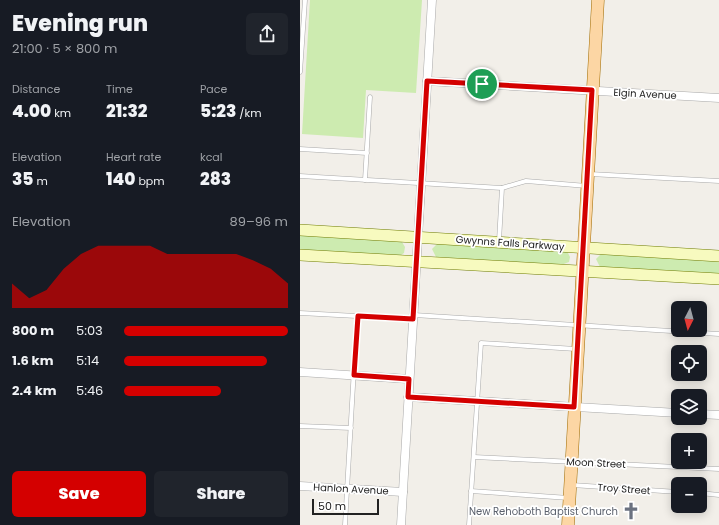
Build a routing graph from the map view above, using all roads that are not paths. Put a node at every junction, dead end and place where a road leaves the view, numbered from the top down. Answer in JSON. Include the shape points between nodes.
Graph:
{"nodes":[{"id":1,"x":305,"y":0,"type":"edge"},
{"id":2,"x":432,"y":0,"type":"edge"},
{"id":3,"x":598,"y":0,"type":"edge"},
{"id":4,"x":300,"y":72,"type":"edge"},
{"id":5,"x":427,"y":81,"type":"junction"},
{"id":6,"x":592,"y":90,"type":"junction"},
{"id":7,"x":370,"y":97,"type":"dead end"},
{"id":8,"x":719,"y":98,"type":"edge"},
{"id":9,"x":300,"y":149,"type":"edge"},
{"id":10,"x":367,"y":153,"type":"junction"},
{"id":11,"x":588,"y":174,"type":"junction"},
{"id":12,"x":300,"y":176,"type":"edge"},
{"id":13,"x":365,"y":180,"type":"junction"},
{"id":14,"x":719,"y":181,"type":"edge"},
{"id":15,"x":421,"y":183,"type":"junction"},
{"id":16,"x":587,"y":186,"type":"junction"},
{"id":17,"x":502,"y":188,"type":"junction"},
{"id":18,"x":300,"y":230,"type":"edge"},
{"id":19,"x":418,"y":237,"type":"junction"},
{"id":20,"x":499,"y":242,"type":"junction"},
{"id":21,"x":583,"y":247,"type":"junction"},
{"id":22,"x":300,"y":255,"type":"edge"},
{"id":23,"x":719,"y":256,"type":"edge"},
{"id":24,"x":416,"y":262,"type":"junction"},
{"id":25,"x":582,"y":272,"type":"junction"},
{"id":26,"x":719,"y":279,"type":"edge"},
{"id":27,"x":300,"y":312,"type":"edge"},
{"id":28,"x":358,"y":316,"type":"junction"},
{"id":29,"x":413,"y":317,"type":"junction"},
{"id":30,"x":580,"y":326,"type":"junction"},
{"id":31,"x":719,"y":334,"type":"edge"},
{"id":32,"x":578,"y":349,"type":"junction"},
{"id":33,"x":300,"y":372,"type":"edge"},
{"id":34,"x":354,"y":375,"type":"junction"},
{"id":35,"x":409,"y":379,"type":"junction"},
{"id":36,"x":408,"y":397,"type":"junction"},
{"id":37,"x":477,"y":401,"type":"junction"},
{"id":38,"x":574,"y":407,"type":"junction"},
{"id":39,"x":671,"y":413,"type":"edge"},
{"id":40,"x":707,"y":414,"type":"edge"},
{"id":41,"x":719,"y":415,"type":"edge"},
{"id":42,"x":300,"y":426,"type":"edge"},
{"id":43,"x":351,"y":428,"type":"junction"},
{"id":44,"x":474,"y":457,"type":"junction"},
{"id":45,"x":572,"y":462,"type":"junction"},
{"id":46,"x":719,"y":469,"type":"edge"},
{"id":47,"x":570,"y":485,"type":"junction"},
{"id":48,"x":300,"y":486,"type":"edge"},
{"id":49,"x":348,"y":488,"type":"junction"},
{"id":50,"x":471,"y":491,"type":"junction"},
{"id":51,"x":403,"y":492,"type":"junction"},
{"id":52,"x":671,"y":492,"type":"edge"},
{"id":53,"x":707,"y":494,"type":"edge"},
{"id":54,"x":719,"y":495,"type":"edge"},
{"id":55,"x":569,"y":498,"type":"junction"},
{"id":56,"x":345,"y":525,"type":"edge"},
{"id":57,"x":401,"y":525,"type":"edge"},
{"id":58,"x":469,"y":525,"type":"edge"},
{"id":59,"x":568,"y":525,"type":"edge"}],
"edges":[{"from":1,"to":4,"type":"lane"},
{"from":2,"to":5,"type":"street"},
{"from":3,"to":6,"type":"main road"},
{"from":5,"to":6,"type":"street","name":"Elgin Avenue"},
{"from":5,"to":15,"type":"street"},
{"from":6,"to":8,"type":"street","name":"Elgin Avenue"},
{"from":6,"to":11,"type":"main road"},
{"from":7,"to":10,"type":"lane"},
{"from":9,"to":10,"type":"lane"},
{"from":10,"to":13,"type":"lane"},
{"from":11,"to":14,"type":"lane"},
{"from":11,"to":16,"type":"main road"},
{"from":12,"to":13,"type":"lane"},
{"from":13,"to":15,"type":"lane"},
{"from":15,"to":17,"type":"lane"},
{"from":15,"to":19,"type":"street"},
{"from":16,"to":17,"type":"lane","via":[[526,182]]},
{"from":16,"to":21,"type":"main road"},
{"from":17,"to":20,"type":"lane"},
{"from":18,"to":19,"type":"main road","name":"Gwynns Falls Parkway"},
{"from":19,"to":20,"type":"main road","name":"Gwynns Falls Parkway"},
{"from":19,"to":24,"type":"street"},
{"from":20,"to":21,"type":"main road","name":"Gwynns Falls Parkway"},
{"from":21,"to":23,"type":"main road","name":"Gwynns Falls Parkway"},
{"from":21,"to":25,"type":"main road"},
{"from":22,"to":24,"type":"main road"},
{"from":24,"to":25,"type":"main road"},
{"from":24,"to":29,"type":"street"},
{"from":25,"to":26,"type":"main road"},
{"from":25,"to":30,"type":"main road"},
{"from":27,"to":28,"type":"lane"},
{"from":28,"to":29,"type":"lane"},
{"from":28,"to":34,"type":"lane"},
{"from":29,"to":30,"type":"lane"},
{"from":29,"to":35,"type":"street"},
{"from":30,"to":31,"type":"lane"},
{"from":30,"to":32,"type":"main road"},
{"from":32,"to":37,"type":"lane","via":[[481,343]]},
{"from":32,"to":38,"type":"main road"},
{"from":33,"to":34,"type":"street"},
{"from":34,"to":35,"type":"street"},
{"from":34,"to":43,"type":"lane"},
{"from":35,"to":36,"type":"street"},
{"from":36,"to":37,"type":"street"},
{"from":36,"to":51,"type":"street"},
{"from":37,"to":38,"type":"street"},
{"from":37,"to":44,"type":"lane"},
{"from":38,"to":39,"type":"street"},
{"from":38,"to":45,"type":"main road"},
{"from":40,"to":41,"type":"street"},
{"from":42,"to":43,"type":"lane"},
{"from":43,"to":49,"type":"lane"},
{"from":44,"to":45,"type":"lane","name":"Moon Street"},
{"from":44,"to":50,"type":"lane"},
{"from":45,"to":46,"type":"lane","name":"Moon Street"},
{"from":45,"to":47,"type":"main road"},
{"from":47,"to":52,"type":"lane","name":"Troy Street"},
{"from":47,"to":55,"type":"main road"},
{"from":48,"to":49,"type":"street","name":"Hanlon Avenue"},
{"from":49,"to":51,"type":"street","name":"Hanlon Avenue"},
{"from":49,"to":56,"type":"lane"},
{"from":50,"to":55,"type":"lane"},
{"from":50,"to":58,"type":"lane"},
{"from":51,"to":57,"type":"street"},
{"from":53,"to":54,"type":"lane"},
{"from":55,"to":59,"type":"main road"}]}
